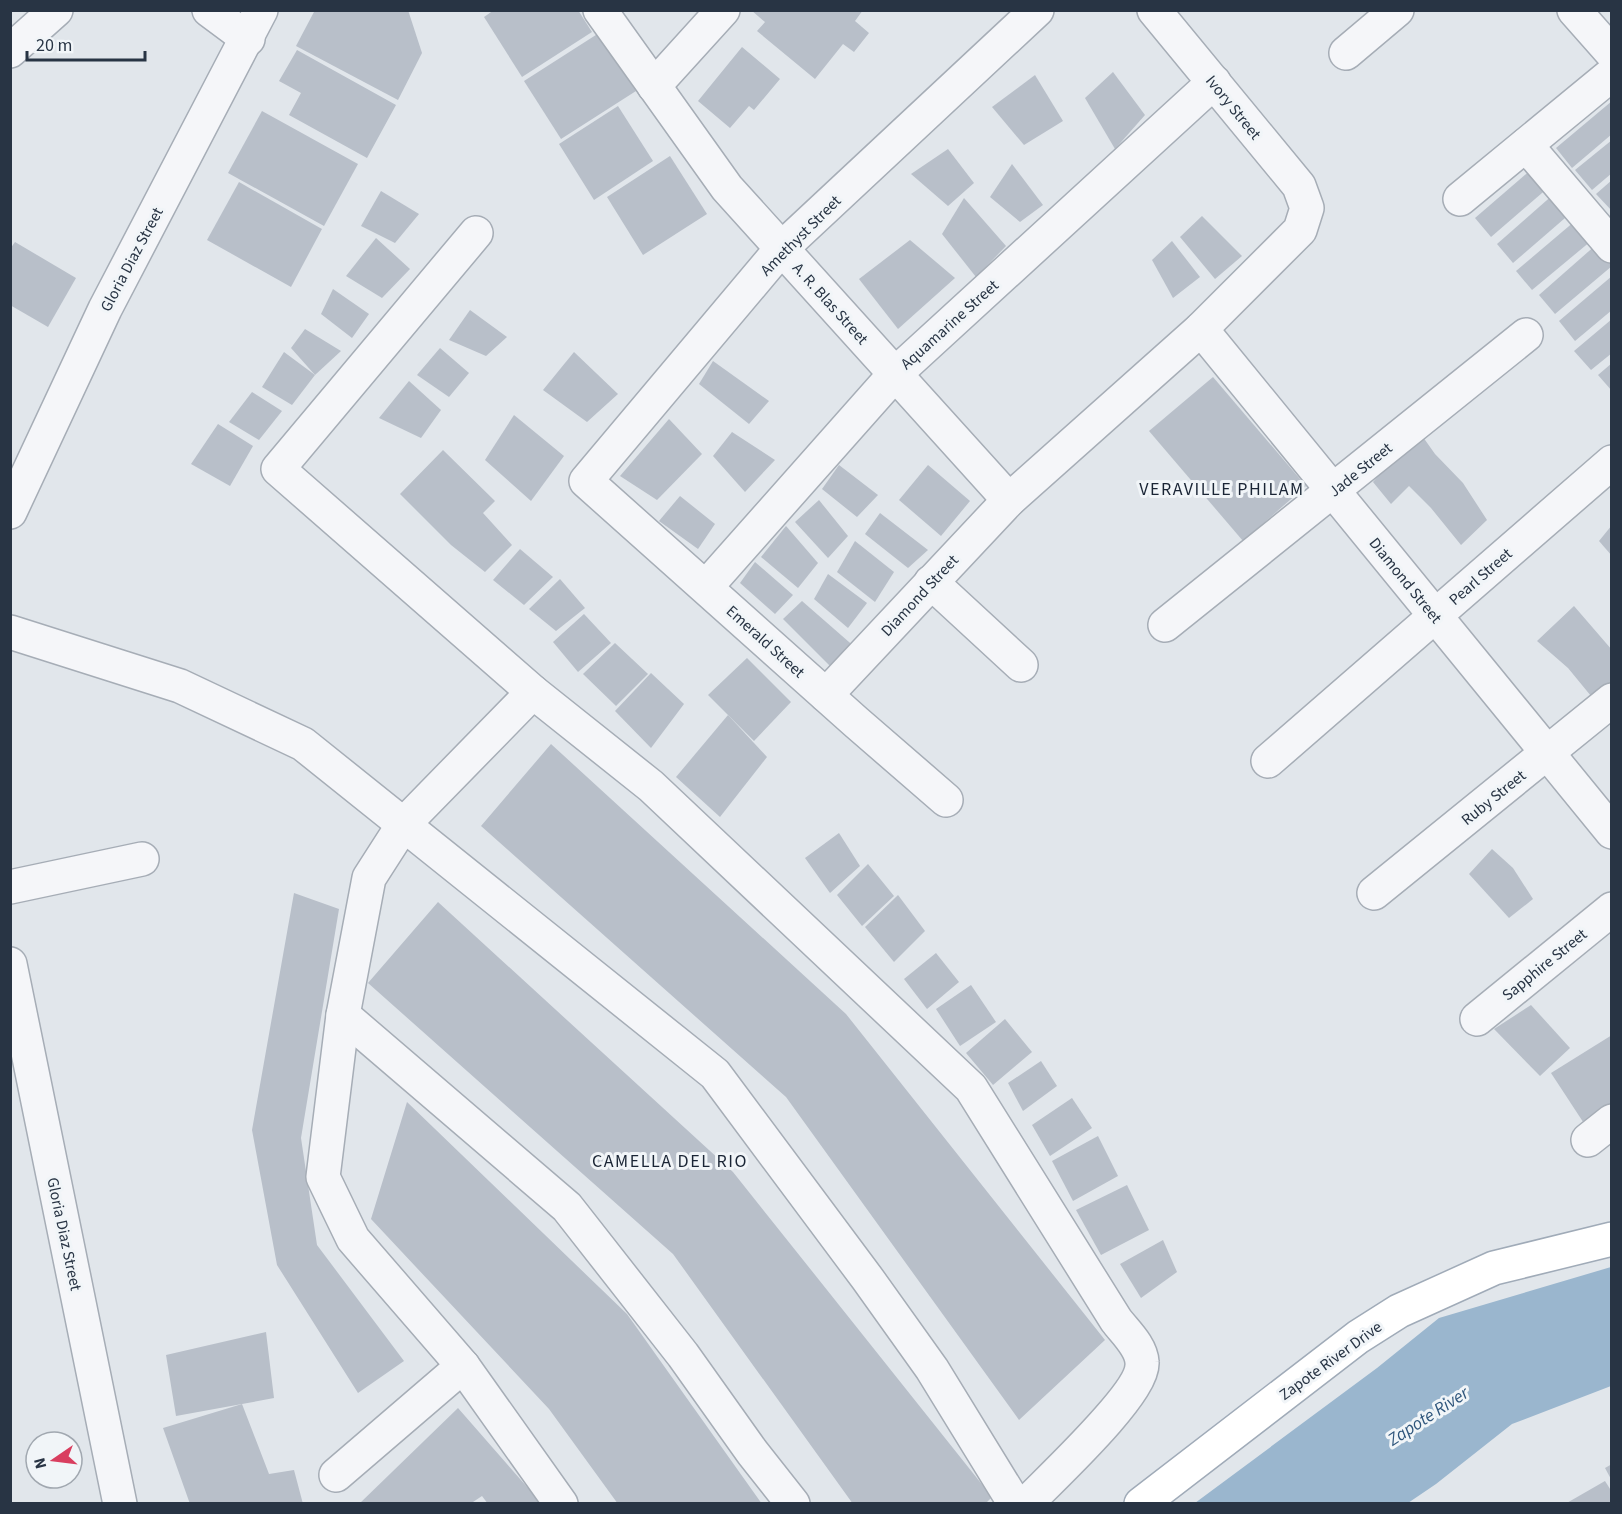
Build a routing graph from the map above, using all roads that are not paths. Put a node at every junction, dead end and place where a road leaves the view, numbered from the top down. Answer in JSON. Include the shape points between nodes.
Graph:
{"nodes":[{"id":1,"x":56,"y":10,"type":"edge"},
{"id":2,"x":209,"y":10,"type":"edge"},
{"id":3,"x":600,"y":10,"type":"edge"},
{"id":4,"x":723,"y":10,"type":"edge"},
{"id":5,"x":1037,"y":10,"type":"edge"},
{"id":6,"x":1154,"y":10,"type":"edge"},
{"id":7,"x":1397,"y":10,"type":"edge"},
{"id":8,"x":1574,"y":10,"type":"edge"},
{"id":9,"x":255,"y":25,"type":"edge"},
{"id":10,"x":10,"y":51,"type":"edge"},
{"id":11,"x":1346,"y":53,"type":"dead end"},
{"id":12,"x":1611,"y":53,"type":"edge"},
{"id":13,"x":1611,"y":74,"type":"edge"},
{"id":14,"x":1214,"y":82,"type":"junction"},
{"id":15,"x":654,"y":86,"type":"junction"},
{"id":16,"x":1526,"y":145,"type":"junction"},
{"id":17,"x":1460,"y":199,"type":"dead end"},
{"id":18,"x":1307,"y":208,"type":"joint"},
{"id":19,"x":476,"y":233,"type":"dead end"},
{"id":20,"x":1611,"y":246,"type":"edge"},
{"id":21,"x":782,"y":248,"type":"junction"},
{"id":22,"x":1201,"y":329,"type":"junction"},
{"id":23,"x":1526,"y":335,"type":"dead end"},
{"id":24,"x":894,"y":375,"type":"junction"},
{"id":25,"x":1611,"y":462,"type":"edge"},
{"id":26,"x":586,"y":480,"type":"joint"},
{"id":27,"x":1333,"y":490,"type":"junction"},
{"id":28,"x":1009,"y":500,"type":"junction"},
{"id":29,"x":10,"y":512,"type":"edge"},
{"id":30,"x":931,"y":582,"type":"junction"},
{"id":31,"x":706,"y":587,"type":"junction"},
{"id":32,"x":1435,"y":615,"type":"junction"},
{"id":33,"x":1165,"y":626,"type":"dead end"},
{"id":34,"x":10,"y":632,"type":"edge"},
{"id":35,"x":1021,"y":665,"type":"dead end"},
{"id":36,"x":533,"y":692,"type":"junction"},
{"id":37,"x":826,"y":695,"type":"junction"},
{"id":38,"x":1611,"y":700,"type":"edge"},
{"id":39,"x":1547,"y":753,"type":"junction"},
{"id":40,"x":1268,"y":761,"type":"dead end"},
{"id":41,"x":946,"y":800,"type":"dead end"},
{"id":42,"x":403,"y":825,"type":"junction"},
{"id":43,"x":1611,"y":832,"type":"edge"},
{"id":44,"x":142,"y":859,"type":"dead end"},
{"id":45,"x":10,"y":887,"type":"edge"},
{"id":46,"x":1374,"y":893,"type":"dead end"},
{"id":47,"x":1611,"y":909,"type":"edge"},
{"id":48,"x":10,"y":964,"type":"edge"},
{"id":49,"x":343,"y":1015,"type":"junction"},
{"id":50,"x":1477,"y":1019,"type":"dead end"},
{"id":51,"x":1611,"y":1239,"type":"edge"},
{"id":52,"x":463,"y":1366,"type":"junction"},
{"id":53,"x":336,"y":1475,"type":"dead end"},
{"id":54,"x":1029,"y":1502,"type":"edge"},
{"id":55,"x":120,"y":1503,"type":"edge"},
{"id":56,"x":561,"y":1503,"type":"edge"},
{"id":57,"x":793,"y":1503,"type":"edge"},
{"id":58,"x":1141,"y":1503,"type":"edge"}],
"edges":[{"from":1,"to":10,"type":"street"},
{"from":2,"to":9,"type":"street"},
{"from":3,"to":15,"type":"street","name":"A. R. Blas Street"},
{"from":4,"to":15,"type":"street"},
{"from":5,"to":21,"type":"street","name":"Amethyst Street"},
{"from":6,"to":14,"type":"street","name":"Ivory Street"},
{"from":7,"to":11,"type":"street"},
{"from":8,"to":12,"type":"street"},
{"from":9,"to":29,"type":"street","name":"Gloria Diaz Street","via":[[105,309]]},
{"from":13,"to":16,"type":"street"},
{"from":14,"to":18,"type":"street","name":"Ivory Street","via":[[1299,186]]},
{"from":14,"to":24,"type":"street","name":"Aquamarine Street"},
{"from":15,"to":21,"type":"street","name":"A. R. Blas Street","via":[[727,188]]},
{"from":16,"to":17,"type":"street"},
{"from":16,"to":20,"type":"street"},
{"from":18,"to":22,"type":"street","name":"Diamond Street","via":[[1300,230]]},
{"from":19,"to":36,"type":"street","via":[[278,469]]},
{"from":21,"to":24,"type":"street","name":"A. R. Blas Street"},
{"from":21,"to":26,"type":"street","name":"Amethyst Street"},
{"from":22,"to":27,"type":"street","name":"Diamond Street"},
{"from":22,"to":28,"type":"street","name":"Diamond Street"},
{"from":23,"to":27,"type":"street","name":"Jade Street"},
{"from":24,"to":28,"type":"street","name":"A. R. Blas Street"},
{"from":24,"to":31,"type":"street","name":"Aquamarine Street"},
{"from":25,"to":32,"type":"street","name":"Pearl Street"},
{"from":26,"to":31,"type":"street","name":"Emerald Street"},
{"from":27,"to":32,"type":"street","name":"Diamond Street"},
{"from":27,"to":33,"type":"street","name":"Jade Street"},
{"from":28,"to":30,"type":"street","name":"Diamond Street"},
{"from":30,"to":35,"type":"street"},
{"from":30,"to":37,"type":"street","name":"Diamond Street"},
{"from":31,"to":37,"type":"street","name":"Emerald Street"},
{"from":32,"to":39,"type":"street","name":"Diamond Street"},
{"from":32,"to":40,"type":"street","name":"Pearl Street"},
{"from":34,"to":42,"type":"street","via":[[180,687],[303,744]]},
{"from":36,"to":42,"type":"street"},
{"from":36,"to":54,"type":"street","via":[[651,786],[971,1088],[1140,1352],[1141,1374],[1112,1417]]},
{"from":37,"to":41,"type":"street","name":"Emerald Street"},
{"from":38,"to":39,"type":"street","name":"Ruby Street"},
{"from":39,"to":43,"type":"street","name":"Diamond Street"},
{"from":39,"to":46,"type":"street","name":"Ruby Street"},
{"from":42,"to":49,"type":"street","via":[[369,878]]},
{"from":42,"to":54,"type":"street","via":[[715,1074]]},
{"from":44,"to":45,"type":"street"},
{"from":47,"to":50,"type":"street","name":"Sapphire Street"},
{"from":48,"to":55,"type":"street","name":"Gloria Diaz Street"},
{"from":49,"to":52,"type":"street","via":[[323,1177],[353,1239]]},
{"from":49,"to":57,"type":"street","via":[[567,1207]]},
{"from":51,"to":58,"type":"main road","name":"Zapote River Drive","via":[[1494,1268],[1399,1311],[1358,1337]]},
{"from":52,"to":53,"type":"street"},
{"from":52,"to":56,"type":"street"}]}
